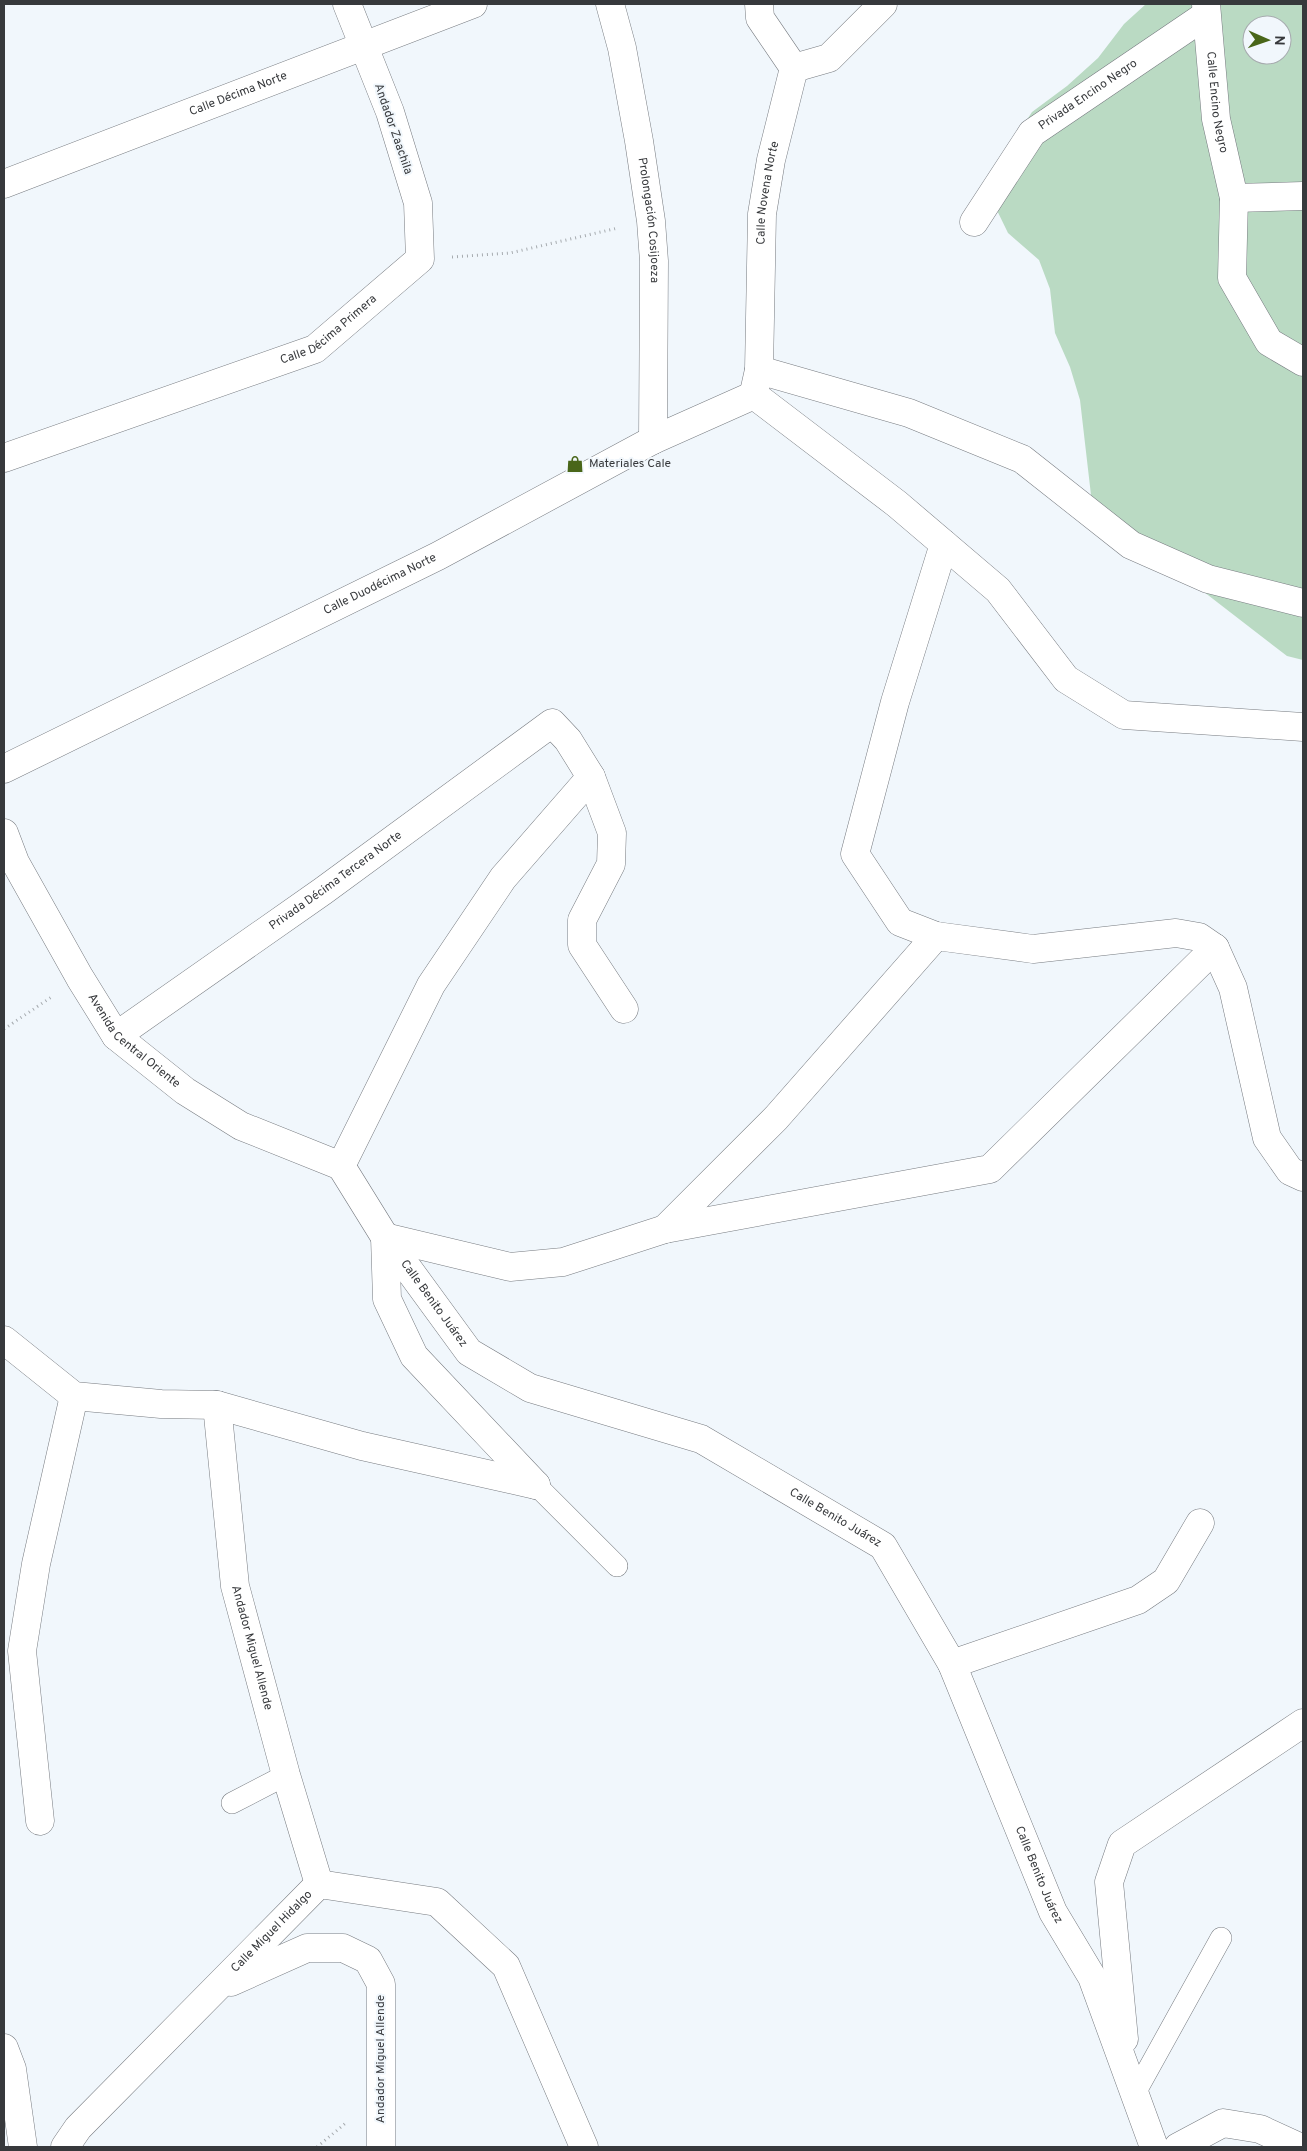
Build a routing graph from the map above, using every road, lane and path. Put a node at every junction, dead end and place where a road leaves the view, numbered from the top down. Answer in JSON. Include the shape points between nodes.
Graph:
{"nodes":[{"id":1,"x":347,"y":4,"type":"edge"},
{"id":2,"x":473,"y":4,"type":"edge"},
{"id":3,"x":610,"y":4,"type":"edge"},
{"id":4,"x":759,"y":4,"type":"edge"},
{"id":5,"x":883,"y":4,"type":"edge"},
{"id":6,"x":1206,"y":10,"type":"edge"},
{"id":7,"x":362,"y":46,"type":"junction"},
{"id":8,"x":794,"y":68,"type":"junction"},
{"id":9,"x":4,"y":184,"type":"edge"},
{"id":10,"x":1303,"y":196,"type":"edge"},
{"id":11,"x":1234,"y":198,"type":"junction"},
{"id":12,"x":650,"y":221,"type":"junction"},
{"id":13,"x":974,"y":222,"type":"dead end"},
{"id":14,"x":420,"y":259,"type":"junction"},
{"id":15,"x":1303,"y":362,"type":"edge"},
{"id":16,"x":756,"y":382,"type":"junction"},
{"id":17,"x":652,"y":440,"type":"junction"},
{"id":18,"x":4,"y":458,"type":"edge"},
{"id":19,"x":944,"y":544,"type":"junction"},
{"id":20,"x":1303,"y":603,"type":"edge"},
{"id":21,"x":1303,"y":727,"type":"edge"},
{"id":22,"x":4,"y":769,"type":"edge"},
{"id":23,"x":591,"y":777,"type":"junction"},
{"id":24,"x":4,"y":833,"type":"edge"},
{"id":25,"x":936,"y":936,"type":"junction"},
{"id":26,"x":1215,"y":948,"type":"junction"},
{"id":27,"x":80,"y":978,"type":"junction"},
{"id":28,"x":624,"y":1009,"type":"dead end"},
{"id":29,"x":4,"y":1029,"type":"edge"},
{"id":30,"x":116,"y":1036,"type":"junction"},
{"id":31,"x":341,"y":1166,"type":"junction"},
{"id":32,"x":1303,"y":1177,"type":"edge"},
{"id":33,"x":665,"y":1229,"type":"junction"},
{"id":34,"x":385,"y":1237,"type":"junction"},
{"id":35,"x":4,"y":1340,"type":"edge"},
{"id":36,"x":74,"y":1396,"type":"junction"},
{"id":37,"x":217,"y":1405,"type":"junction"},
{"id":38,"x":536,"y":1485,"type":"junction"},
{"id":39,"x":1200,"y":1523,"type":"dead end"},
{"id":40,"x":617,"y":1566,"type":"dead end"},
{"id":41,"x":952,"y":1664,"type":"junction"},
{"id":42,"x":1303,"y":1723,"type":"edge"},
{"id":43,"x":286,"y":1775,"type":"junction"},
{"id":44,"x":232,"y":1803,"type":"dead end"},
{"id":45,"x":40,"y":1820,"type":"dead end"},
{"id":46,"x":319,"y":1884,"type":"junction"},
{"id":47,"x":1221,"y":1938,"type":"dead end"},
{"id":48,"x":214,"y":1990,"type":"junction"},
{"id":49,"x":4,"y":2048,"type":"edge"},
{"id":50,"x":1131,"y":2088,"type":"junction"},
{"id":51,"x":23,"y":2147,"type":"edge"},
{"id":52,"x":65,"y":2147,"type":"edge"},
{"id":53,"x":381,"y":2147,"type":"edge"},
{"id":54,"x":584,"y":2147,"type":"edge"},
{"id":55,"x":1154,"y":2147,"type":"edge"},
{"id":56,"x":1178,"y":2147,"type":"edge"},
{"id":57,"x":1299,"y":2147,"type":"edge"}],
"edges":[{"from":1,"to":7,"type":"street","name":"Andador Zaachila"},
{"from":2,"to":7,"type":"street","name":"Calle Décima Norte"},
{"from":3,"to":12,"type":"street","name":"Prolongación Cosijoeza","via":[[622,48]]},
{"from":4,"to":8,"type":"street","via":[[760,18]]},
{"from":5,"to":8,"type":"street","via":[[829,58]]},
{"from":6,"to":11,"type":"street","name":"Calle Encino Negro","via":[[1216,119]]},
{"from":6,"to":13,"type":"street","name":"Privada Encino Negro","via":[[1032,133]]},
{"from":7,"to":9,"type":"street","name":"Calle Décima Norte"},
{"from":7,"to":14,"type":"street","name":"Andador Zaachila","via":[[390,112],[418,203]]},
{"from":8,"to":16,"type":"street","name":"Calle Novena Norte","via":[[762,214]]},
{"from":10,"to":11,"type":"street"},
{"from":11,"to":15,"type":"street","name":"Calle Encino Negro","via":[[1232,278],[1269,342]]},
{"from":12,"to":14,"type":"path","via":[[510,253]]},
{"from":12,"to":17,"type":"street","name":"Prolongación Cosijoeza","via":[[654,261]]},
{"from":14,"to":18,"type":"street","name":"Calle Décima Primera","via":[[315,349]]},
{"from":16,"to":17,"type":"street","name":"Calle Duodécima Norte"},
{"from":16,"to":19,"type":"street"},
{"from":16,"to":20,"type":"street","via":[[909,413],[1022,459],[1131,544],[1208,579]]},
{"from":17,"to":22,"type":"street","name":"Calle Duodécima Norte","via":[[438,556]]},
{"from":19,"to":21,"type":"street","via":[[998,590],[1066,679],[1124,715]]},
{"from":19,"to":25,"type":"street","via":[[895,702],[854,854],[900,922]]},
{"from":23,"to":28,"type":"street","via":[[612,833],[611,864],[582,920],[582,945]]},
{"from":23,"to":30,"type":"street","name":"Privada Décima Tercera Norte","via":[[568,740],[552,723],[323,891]]},
{"from":23,"to":31,"type":"street","via":[[503,878],[431,985]]},
{"from":24,"to":27,"type":"street","name":"Avenida Central Oriente","via":[[16,862]]},
{"from":25,"to":26,"type":"street","via":[[1033,949],[1176,933],[1199,937]]},
{"from":25,"to":33,"type":"street","via":[[776,1118]]},
{"from":26,"to":32,"type":"street","via":[[1233,988],[1267,1138],[1290,1171]]},
{"from":26,"to":33,"type":"street","via":[[990,1169]]},
{"from":27,"to":29,"type":"path"},
{"from":27,"to":30,"type":"street","name":"Avenida Central Oriente"},
{"from":30,"to":31,"type":"street","name":"Avenida Central Oriente","via":[[185,1091],[241,1126]]},
{"from":31,"to":34,"type":"street","name":"Calle Benito Juárez"},
{"from":33,"to":34,"type":"street","via":[[563,1262],[510,1268]]},
{"from":34,"to":38,"type":"street","via":[[387,1298],[414,1356]]},
{"from":34,"to":41,"type":"street","name":"Calle Benito Juárez","via":[[469,1352],[530,1388],[702,1439],[883,1546]]},
{"from":35,"to":36,"type":"street"},
{"from":36,"to":37,"type":"street","via":[[161,1404]]},
{"from":36,"to":45,"type":"street","via":[[36,1564],[22,1650]]},
{"from":37,"to":38,"type":"street","via":[[362,1446]]},
{"from":37,"to":43,"type":"street","name":"Andador Miguel Allende","via":[[235,1586]]},
{"from":38,"to":40,"type":"lane"},
{"from":39,"to":41,"type":"street","via":[[1166,1581],[1138,1600]]},
{"from":41,"to":50,"type":"street","name":"Calle Benito Juárez","via":[[1053,1912],[1092,1977]]},
{"from":42,"to":50,"type":"street","via":[[1122,1844],[1109,1882]]},
{"from":43,"to":44,"type":"lane"},
{"from":43,"to":46,"type":"street","name":"Andador Miguel Allende"},
{"from":46,"to":48,"type":"street","name":"Calle Miguel Hidalgo"},
{"from":46,"to":54,"type":"street","name":"Calle Miguel Hidalgo","via":[[437,1902],[506,1966]]},
{"from":47,"to":50,"type":"lane"},
{"from":48,"to":52,"type":"street","name":"Calle Miguel Hidalgo","via":[[78,2128]]},
{"from":48,"to":53,"type":"street","name":"Andador Miguel Allende","via":[[307,1948],[343,1948],[368,1960],[381,1984]]},
{"from":49,"to":51,"type":"street","via":[[12,2070]]},
{"from":50,"to":55,"type":"street"},
{"from":56,"to":57,"type":"street","via":[[1223,2123],[1260,2129]]}]}
